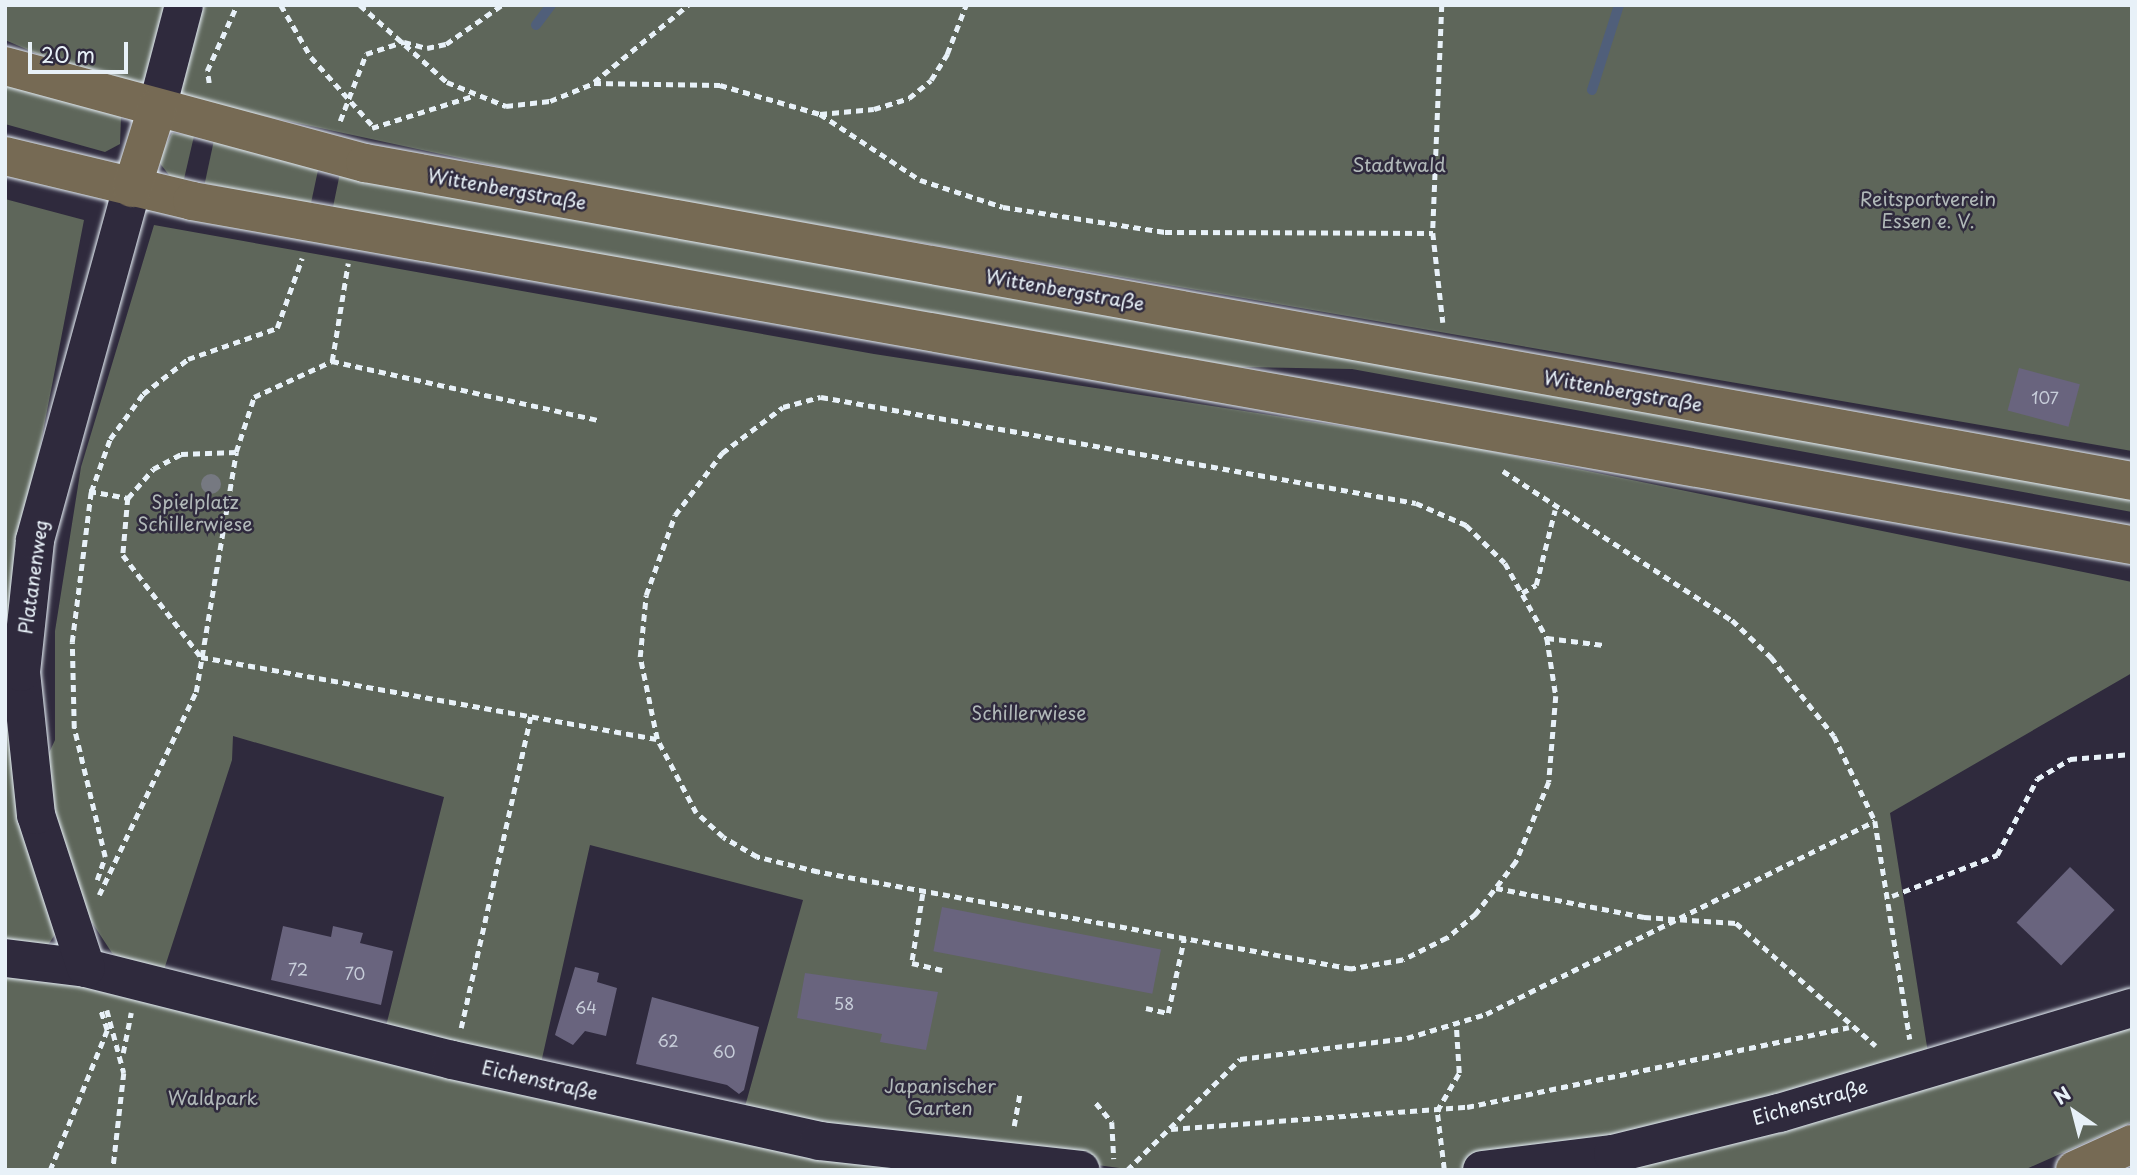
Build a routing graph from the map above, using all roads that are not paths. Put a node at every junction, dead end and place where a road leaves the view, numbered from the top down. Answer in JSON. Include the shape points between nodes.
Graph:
{"nodes":[{"id":1,"x":184,"y":5,"type":"edge"},
{"id":2,"x":5,"y":65,"type":"edge"},
{"id":3,"x":158,"y":108,"type":"junction"},
{"id":4,"x":5,"y":156,"type":"edge"},
{"id":5,"x":132,"y":188,"type":"junction"},
{"id":6,"x":2132,"y":481,"type":"edge"},
{"id":7,"x":2132,"y":545,"type":"edge"},
{"id":8,"x":5,"y":958,"type":"edge"},
{"id":9,"x":92,"y":970,"type":"junction"},
{"id":10,"x":2132,"y":1008,"type":"edge"},
{"id":11,"x":2132,"y":1144,"type":"edge"},
{"id":12,"x":1080,"y":1170,"type":"edge"},
{"id":13,"x":1482,"y":1170,"type":"edge"},
{"id":14,"x":2075,"y":1170,"type":"edge"}],
"edges":[{"from":1,"to":3,"type":"street"},
{"from":2,"to":3,"type":"main road","name":"Wittenbergstraße"},
{"from":3,"to":5,"type":"main road"},
{"from":3,"to":6,"type":"main road","name":"Wittenbergstraße","via":[[365,163]]},
{"from":4,"to":5,"type":"main road"},
{"from":5,"to":7,"type":"main road"},
{"from":5,"to":9,"type":"street","name":"Platanenweg","via":[[48,486],[25,610],[24,739],[36,815]]},
{"from":8,"to":9,"type":"street","name":"Eichenstraße"},
{"from":9,"to":12,"type":"street","name":"Eichenstraße","via":[[452,1060],[819,1141]]},
{"from":10,"to":13,"type":"street","name":"Eichenstraße","via":[[1613,1154]]},
{"from":11,"to":14,"type":"main road"}]}
